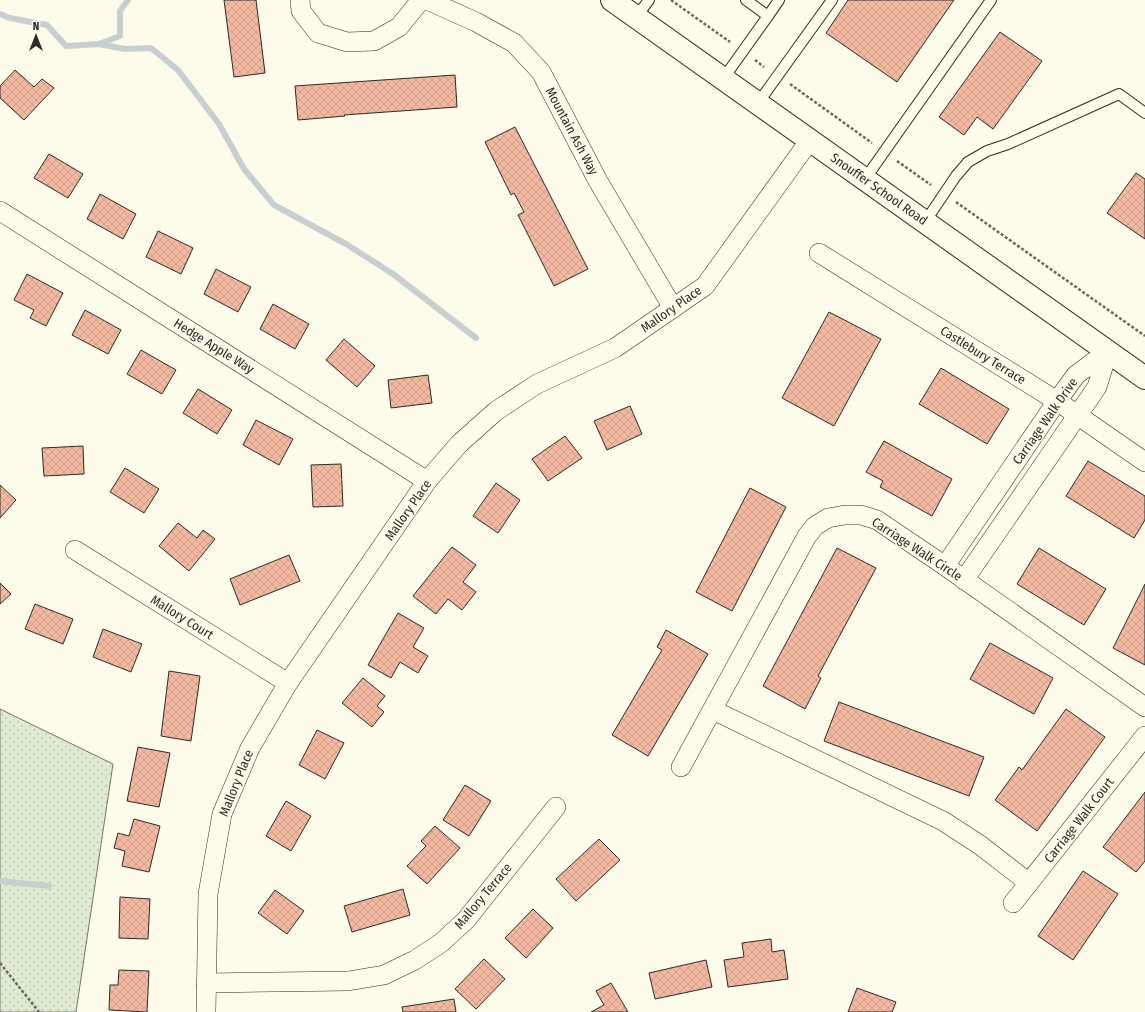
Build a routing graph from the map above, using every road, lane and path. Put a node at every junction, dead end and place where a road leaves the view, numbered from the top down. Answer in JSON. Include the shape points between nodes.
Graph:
{"nodes":[{"id":1,"x":300,"y":0,"type":"edge"},
{"id":2,"x":421,"y":0,"type":"edge"},
{"id":3,"x":427,"y":0,"type":"edge"},
{"id":4,"x":612,"y":0,"type":"edge"},
{"id":5,"x":649,"y":0,"type":"edge"},
{"id":6,"x":671,"y":0,"type":"edge"},
{"id":7,"x":746,"y":0,"type":"edge"},
{"id":8,"x":780,"y":0,"type":"edge"},
{"id":9,"x":832,"y":0,"type":"edge"},
{"id":10,"x":991,"y":0,"type":"edge"},
{"id":11,"x":768,"y":16,"type":"junction"},
{"id":12,"x":636,"y":17,"type":"junction"},
{"id":13,"x":743,"y":51,"type":"junction"},
{"id":14,"x":777,"y":76,"type":"junction"},
{"id":15,"x":723,"y":79,"type":"junction"},
{"id":16,"x":758,"y":103,"type":"junction"},
{"id":17,"x":1145,"y":113,"type":"edge"},
{"id":18,"x":810,"y":140,"type":"junction"},
{"id":19,"x":884,"y":151,"type":"junction"},
{"id":20,"x":865,"y":179,"type":"junction"},
{"id":21,"x":944,"y":194,"type":"junction"},
{"id":22,"x":0,"y":211,"type":"edge"},
{"id":23,"x":926,"y":222,"type":"junction"},
{"id":24,"x":819,"y":253,"type":"dead end"},
{"id":25,"x":673,"y":308,"type":"junction"},
{"id":26,"x":1145,"y":336,"type":"edge"},
{"id":27,"x":1108,"y":351,"type":"junction"},
{"id":28,"x":1145,"y":378,"type":"edge"},
{"id":29,"x":1057,"y":401,"type":"junction"},
{"id":30,"x":1077,"y":415,"type":"junction"},
{"id":31,"x":1145,"y":462,"type":"edge"},
{"id":32,"x":427,"y":481,"type":"junction"},
{"id":33,"x":75,"y":550,"type":"dead end"},
{"id":34,"x":945,"y":566,"type":"junction"},
{"id":35,"x":964,"y":580,"type":"junction"},
{"id":36,"x":288,"y":683,"type":"junction"},
{"id":37,"x":1145,"y":707,"type":"edge"},
{"id":38,"x":713,"y":710,"type":"junction"},
{"id":39,"x":1145,"y":736,"type":"edge"},
{"id":40,"x":681,"y":767,"type":"dead end"},
{"id":41,"x":556,"y":807,"type":"dead end"},
{"id":42,"x":1030,"y":883,"type":"junction"},
{"id":43,"x":1014,"y":904,"type":"dead end"},
{"id":44,"x":0,"y":963,"type":"edge"},
{"id":45,"x":206,"y":983,"type":"junction"},
{"id":46,"x":39,"y":1012,"type":"edge"},
{"id":47,"x":206,"y":1012,"type":"edge"}],
"edges":[{"from":1,"to":2,"type":"street","via":[[301,11],[318,33],[347,42],[374,41],[399,27]]},
{"from":3,"to":25,"type":"street","name":"Mountain Ash Way","via":[[514,43],[541,72],[598,181]]},
{"from":4,"to":12,"type":"main road","name":"Snouffer School Road"},
{"from":5,"to":12,"type":"lane"},
{"from":6,"to":13,"type":"path"},
{"from":7,"to":11,"type":"lane"},
{"from":8,"to":11,"type":"lane"},
{"from":9,"to":14,"type":"lane"},
{"from":10,"to":19,"type":"lane"},
{"from":11,"to":13,"type":"lane"},
{"from":12,"to":15,"type":"main road","name":"Snouffer School Road"},
{"from":13,"to":14,"type":"path"},
{"from":13,"to":15,"type":"lane"},
{"from":14,"to":16,"type":"lane"},
{"from":14,"to":19,"type":"path"},
{"from":15,"to":16,"type":"main road","name":"Snouffer School Road"},
{"from":16,"to":18,"type":"main road","name":"Snouffer School Road"},
{"from":17,"to":21,"type":"lane","via":[[1119,94],[1008,144],[986,151],[968,162]]},
{"from":18,"to":20,"type":"main road","name":"Snouffer School Road"},
{"from":18,"to":25,"type":"street","name":"Mallory Place","via":[[704,286]]},
{"from":19,"to":20,"type":"lane"},
{"from":19,"to":21,"type":"path"},
{"from":20,"to":23,"type":"main road","name":"Snouffer School Road"},
{"from":21,"to":23,"type":"lane"},
{"from":21,"to":26,"type":"path"},
{"from":22,"to":32,"type":"street","name":"Hedge Apple Way"},
{"from":23,"to":27,"type":"main road","name":"Snouffer School Road"},
{"from":24,"to":29,"type":"street","name":"Castlebury Terrace"},
{"from":25,"to":32,"type":"street","name":"Mallory Place","via":[[614,348],[537,384],[496,411],[458,444]]},
{"from":27,"to":28,"type":"main road","name":"Snouffer School Road"},
{"from":27,"to":29,"type":"street","name":"Carriage Walk Drive","via":[[1076,376]]},
{"from":27,"to":30,"type":"street","name":"Carriage Walk Drive","via":[[1097,387]]},
{"from":29,"to":30,"type":"street","name":"Castlebury Terrace"},
{"from":29,"to":34,"type":"street","name":"Carriage Walk Drive"},
{"from":30,"to":31,"type":"street","name":"Castlebury Terrace"},
{"from":30,"to":35,"type":"street","name":"Carriage Walk Drive"},
{"from":32,"to":36,"type":"street","name":"Mallory Place"},
{"from":33,"to":36,"type":"street","name":"Mallory Court"},
{"from":34,"to":35,"type":"street","name":"Carriage Walk Circle"},
{"from":34,"to":38,"type":"street","name":"Carriage Walk Circle","via":[[877,520],[861,515],[828,518],[815,526],[807,536]]},
{"from":35,"to":37,"type":"street","name":"Carriage Walk Circle"},
{"from":36,"to":45,"type":"street","name":"Mallory Place","via":[[250,748],[222,814],[208,894]]},
{"from":38,"to":40,"type":"street","name":"Carriage Walk Circle"},
{"from":38,"to":42,"type":"street","via":[[943,821]]},
{"from":39,"to":42,"type":"street","name":"Carriage Walk Court"},
{"from":41,"to":45,"type":"street","name":"Mallory Terrace","via":[[466,920],[441,943],[415,960],[384,974],[348,980]]},
{"from":42,"to":43,"type":"street","name":"Carriage Walk Court"},
{"from":44,"to":46,"type":"path"},
{"from":45,"to":47,"type":"street","name":"Mallory Place"}]}
